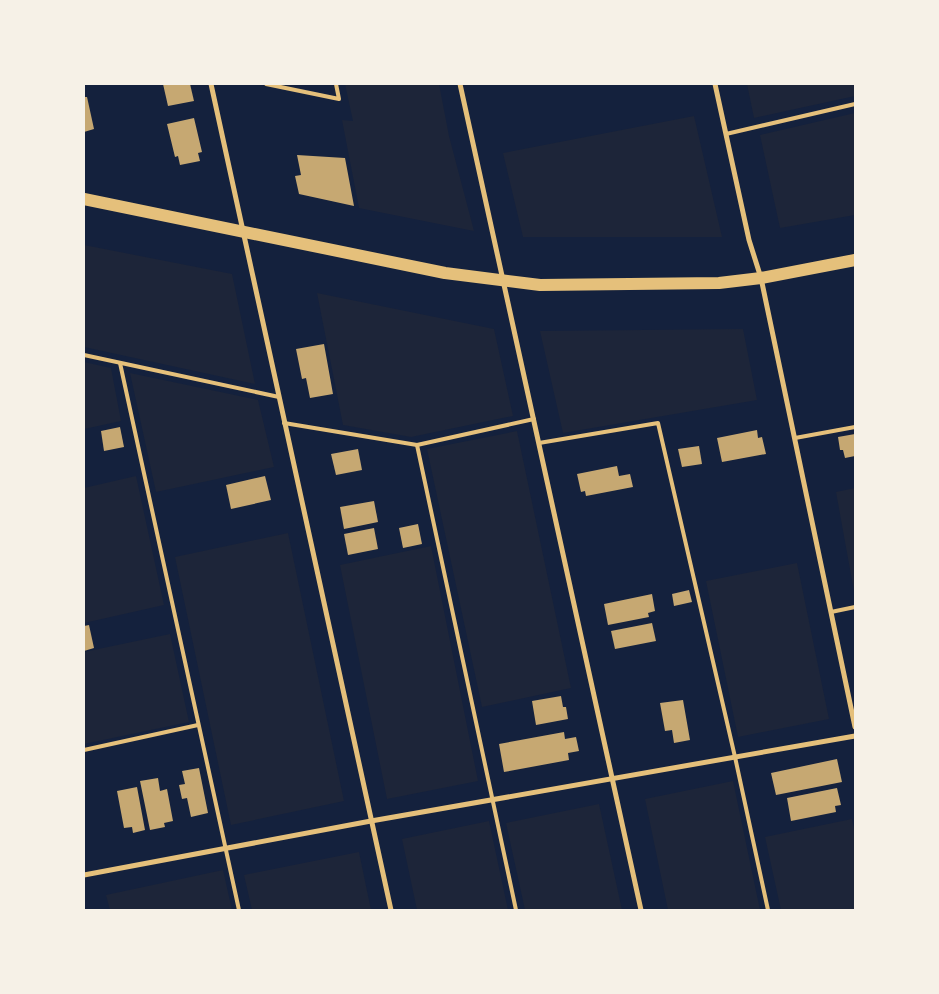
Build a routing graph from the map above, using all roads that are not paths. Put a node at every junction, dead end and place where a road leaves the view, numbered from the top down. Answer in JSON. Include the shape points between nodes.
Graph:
{"nodes":[{"id":1,"x":211,"y":84,"type":"edge"},
{"id":2,"x":266,"y":84,"type":"edge"},
{"id":3,"x":336,"y":84,"type":"edge"},
{"id":4,"x":460,"y":84,"type":"edge"},
{"id":5,"x":715,"y":84,"type":"edge"},
{"id":6,"x":855,"y":104,"type":"edge"},
{"id":7,"x":726,"y":134,"type":"junction"},
{"id":8,"x":84,"y":199,"type":"edge"},
{"id":9,"x":243,"y":232,"type":"junction"},
{"id":10,"x":855,"y":260,"type":"edge"},
{"id":11,"x":761,"y":278,"type":"junction"},
{"id":12,"x":504,"y":281,"type":"junction"},
{"id":13,"x":84,"y":355,"type":"edge"},
{"id":14,"x":120,"y":363,"type":"junction"},
{"id":15,"x":279,"y":397,"type":"junction"},
{"id":16,"x":534,"y":419,"type":"junction"},
{"id":17,"x":284,"y":423,"type":"junction"},
{"id":18,"x":855,"y":427,"type":"edge"},
{"id":19,"x":794,"y":438,"type":"junction"},
{"id":20,"x":539,"y":443,"type":"junction"},
{"id":21,"x":417,"y":446,"type":"junction"},
{"id":22,"x":855,"y":607,"type":"edge"},
{"id":23,"x":831,"y":612,"type":"junction"},
{"id":24,"x":198,"y":725,"type":"junction"},
{"id":25,"x":855,"y":727,"type":"edge"},
{"id":26,"x":855,"y":736,"type":"edge"},
{"id":27,"x":84,"y":750,"type":"edge"},
{"id":28,"x":736,"y":757,"type":"junction"},
{"id":29,"x":613,"y":779,"type":"junction"},
{"id":30,"x":492,"y":800,"type":"junction"},
{"id":31,"x":371,"y":821,"type":"junction"},
{"id":32,"x":224,"y":848,"type":"junction"},
{"id":33,"x":84,"y":875,"type":"edge"},
{"id":34,"x":239,"y":910,"type":"edge"},
{"id":35,"x":391,"y":910,"type":"edge"},
{"id":36,"x":516,"y":910,"type":"edge"},
{"id":37,"x":641,"y":910,"type":"edge"},
{"id":38,"x":768,"y":910,"type":"edge"}],
"edges":[{"from":1,"to":9,"type":"street"},
{"from":2,"to":3,"type":"lane","via":[[339,99]]},
{"from":4,"to":12,"type":"street"},
{"from":5,"to":7,"type":"street"},
{"from":6,"to":7,"type":"lane"},
{"from":7,"to":11,"type":"street","via":[[749,240]]},
{"from":8,"to":9,"type":"main road"},
{"from":9,"to":12,"type":"main road","via":[[445,273]]},
{"from":9,"to":15,"type":"street"},
{"from":10,"to":11,"type":"main road"},
{"from":11,"to":12,"type":"main road","via":[[720,284],[540,285]]},
{"from":11,"to":19,"type":"street"},
{"from":12,"to":16,"type":"street"},
{"from":13,"to":14,"type":"lane"},
{"from":14,"to":15,"type":"lane"},
{"from":14,"to":24,"type":"lane"},
{"from":15,"to":17,"type":"street"},
{"from":16,"to":20,"type":"street"},
{"from":16,"to":21,"type":"lane"},
{"from":17,"to":21,"type":"lane"},
{"from":17,"to":31,"type":"street"},
{"from":18,"to":19,"type":"lane"},
{"from":19,"to":23,"type":"street"},
{"from":20,"to":28,"type":"lane","via":[[658,423]]},
{"from":20,"to":29,"type":"street"},
{"from":21,"to":30,"type":"lane"},
{"from":22,"to":23,"type":"lane"},
{"from":23,"to":25,"type":"street"},
{"from":24,"to":27,"type":"lane"},
{"from":24,"to":32,"type":"lane"},
{"from":26,"to":28,"type":"street"},
{"from":28,"to":29,"type":"street"},
{"from":28,"to":38,"type":"lane"},
{"from":29,"to":30,"type":"street"},
{"from":29,"to":37,"type":"street"},
{"from":30,"to":31,"type":"street"},
{"from":30,"to":36,"type":"lane"},
{"from":31,"to":32,"type":"street"},
{"from":31,"to":35,"type":"street"},
{"from":32,"to":33,"type":"street"},
{"from":32,"to":34,"type":"lane"}]}
